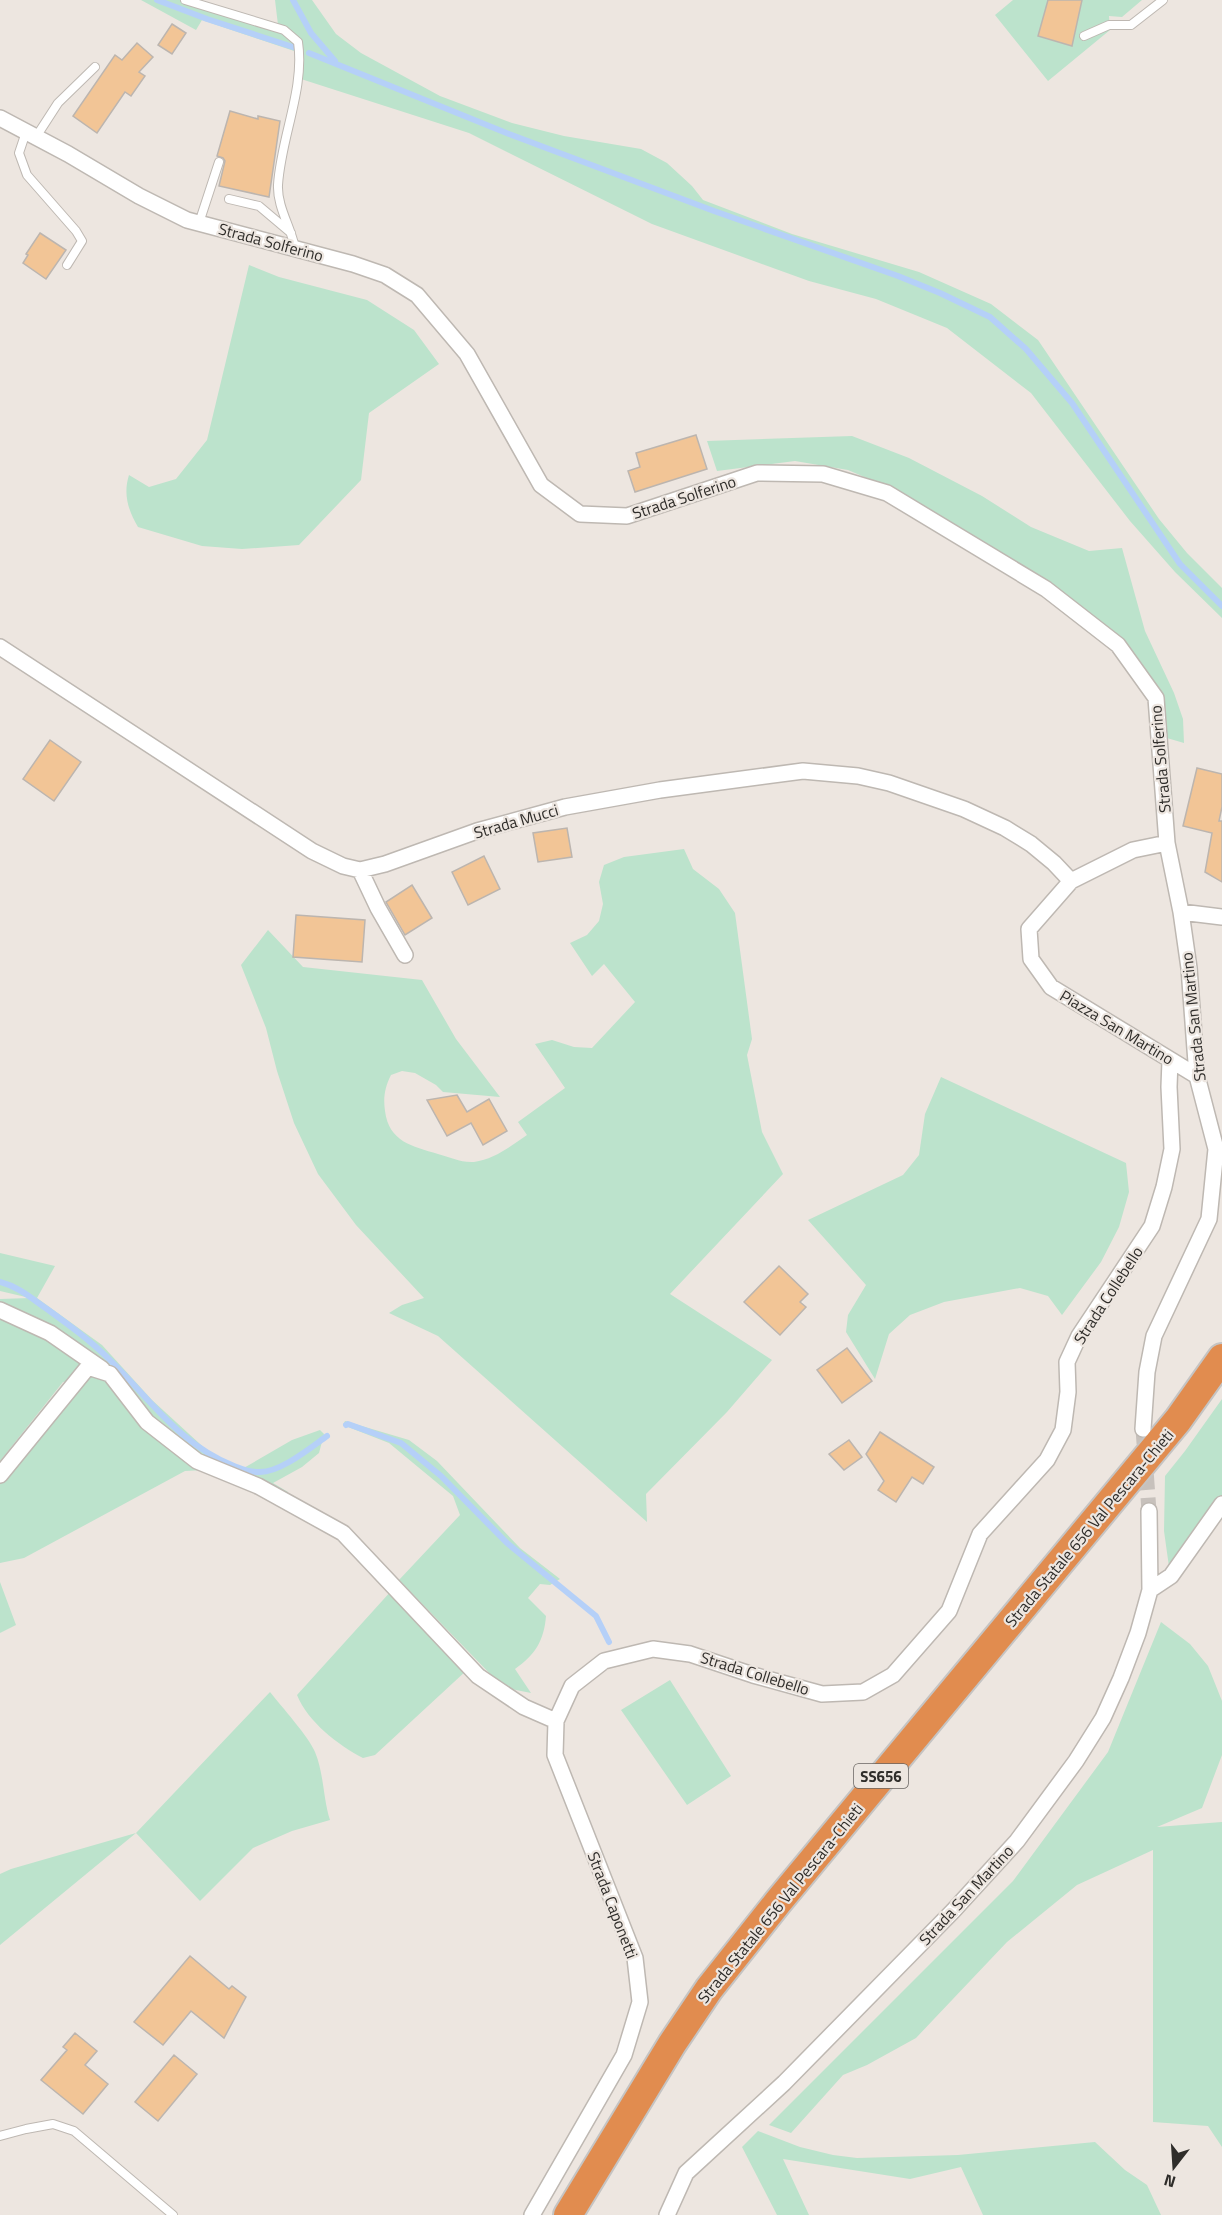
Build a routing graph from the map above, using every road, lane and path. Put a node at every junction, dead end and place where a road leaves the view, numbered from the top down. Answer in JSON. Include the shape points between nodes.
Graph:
{"nodes":[{"id":1,"x":185,"y":0,"type":"edge"},
{"id":2,"x":1163,"y":0,"type":"edge"},
{"id":3,"x":1084,"y":36,"type":"dead end"},
{"id":4,"x":95,"y":67,"type":"dead end"},
{"id":5,"x":0,"y":118,"type":"edge"},
{"id":6,"x":31,"y":134,"type":"junction"},
{"id":7,"x":219,"y":162,"type":"dead end"},
{"id":8,"x":229,"y":199,"type":"dead end"},
{"id":9,"x":199,"y":223,"type":"junction"},
{"id":10,"x":293,"y":241,"type":"junction"},
{"id":11,"x":67,"y":265,"type":"dead end"},
{"id":12,"x":0,"y":647,"type":"edge"},
{"id":13,"x":1167,"y":843,"type":"junction"},
{"id":14,"x":360,"y":870,"type":"junction"},
{"id":15,"x":1071,"y":881,"type":"junction"},
{"id":16,"x":1181,"y":912,"type":"junction"},
{"id":17,"x":1222,"y":917,"type":"edge"},
{"id":18,"x":405,"y":955,"type":"dead end"},
{"id":19,"x":1170,"y":1060,"type":"junction"},
{"id":20,"x":1197,"y":1076,"type":"junction"},
{"id":21,"x":0,"y":1310,"type":"edge"},
{"id":22,"x":1222,"y":1358,"type":"edge"},
{"id":23,"x":110,"y":1374,"type":"junction"},
{"id":24,"x":1143,"y":1429,"type":"tunnel mouth"},
{"id":25,"x":0,"y":1475,"type":"edge"},
{"id":26,"x":1222,"y":1504,"type":"edge"},
{"id":27,"x":1149,"y":1510,"type":"tunnel mouth"},
{"id":28,"x":1150,"y":1590,"type":"junction"},
{"id":29,"x":556,"y":1721,"type":"junction"},
{"id":30,"x":555,"y":1755,"type":"joint"},
{"id":31,"x":0,"y":2136,"type":"edge"},
{"id":32,"x":173,"y":2215,"type":"edge"},
{"id":33,"x":532,"y":2215,"type":"edge"},
{"id":34,"x":568,"y":2215,"type":"edge"},
{"id":35,"x":667,"y":2215,"type":"edge"}],
"edges":[{"from":1,"to":10,"type":"lane","via":[[284,30],[298,42],[300,57],[278,188]]},
{"from":2,"to":3,"type":"lane","via":[[1131,25],[1109,25]]},
{"from":4,"to":6,"type":"lane"},
{"from":5,"to":6,"type":"street","name":"Strada Solferino"},
{"from":6,"to":9,"type":"street","name":"Strada Solferino","via":[[138,196]]},
{"from":6,"to":11,"type":"lane","via":[[19,153],[27,175],[82,241]]},
{"from":7,"to":9,"type":"lane"},
{"from":8,"to":10,"type":"lane","via":[[259,206]]},
{"from":9,"to":10,"type":"street","name":"Strada Solferino"},
{"from":10,"to":13,"type":"street","name":"Strada Solferino","via":[[385,275],[417,294],[467,354],[541,484],[580,514],[627,516],[757,473],[823,474],[887,493],[1046,589],[1118,645],[1156,698]]},
{"from":12,"to":14,"type":"street","via":[[312,851]]},
{"from":13,"to":15,"type":"street","name":"Piazza San Martino","via":[[1133,850]]},
{"from":13,"to":16,"type":"street","name":"Strada San Martino"},
{"from":14,"to":15,"type":"street","name":"Strada Mucci","via":[[565,807],[803,771],[889,783],[964,809],[1031,844]]},
{"from":14,"to":18,"type":"street"},
{"from":15,"to":19,"type":"street","name":"Piazza San Martino","via":[[1029,929],[1030,958],[1050,987]]},
{"from":16,"to":17,"type":"street"},
{"from":16,"to":20,"type":"street","name":"Strada San Martino"},
{"from":19,"to":20,"type":"street","name":"Piazza San Martino"},
{"from":19,"to":29,"type":"street","name":"Strada Collebello","via":[[1172,1149],[1164,1187],[1152,1226],[1079,1336],[1067,1362],[1063,1430],[1047,1460],[980,1534],[949,1611],[893,1675],[862,1692],[822,1694],[690,1654],[653,1649],[603,1661],[572,1686]]},
{"from":20,"to":24,"type":"street","name":"Strada San Martino","via":[[1216,1149],[1209,1218],[1155,1336],[1147,1372]]},
{"from":21,"to":23,"type":"street","via":[[50,1333]]},
{"from":22,"to":34,"type":"highway","name":"Strada Statale 656 Val Pescara-Chieti","number":"SS656","via":[[1178,1420],[709,1989]]},
{"from":23,"to":25,"type":"street","via":[[88,1367]]},
{"from":23,"to":29,"type":"street","via":[[147,1422],[197,1461],[258,1486],[343,1533],[478,1676],[524,1707]]},
{"from":26,"to":28,"type":"street","via":[[1171,1576]]},
{"from":27,"to":28,"type":"street","name":"Strada San Martino"},
{"from":28,"to":35,"type":"street","name":"Strada San Martino","via":[[1138,1633],[1102,1718],[1017,1841],[784,2083],[686,2173]]},
{"from":29,"to":30,"type":"street","name":"Strada Collebello"},
{"from":30,"to":33,"type":"street","name":"Strada Caponetti","via":[[635,1958],[640,2002],[624,2055]]},
{"from":31,"to":32,"type":"lane","via":[[53,2124],[74,2131]]}]}
